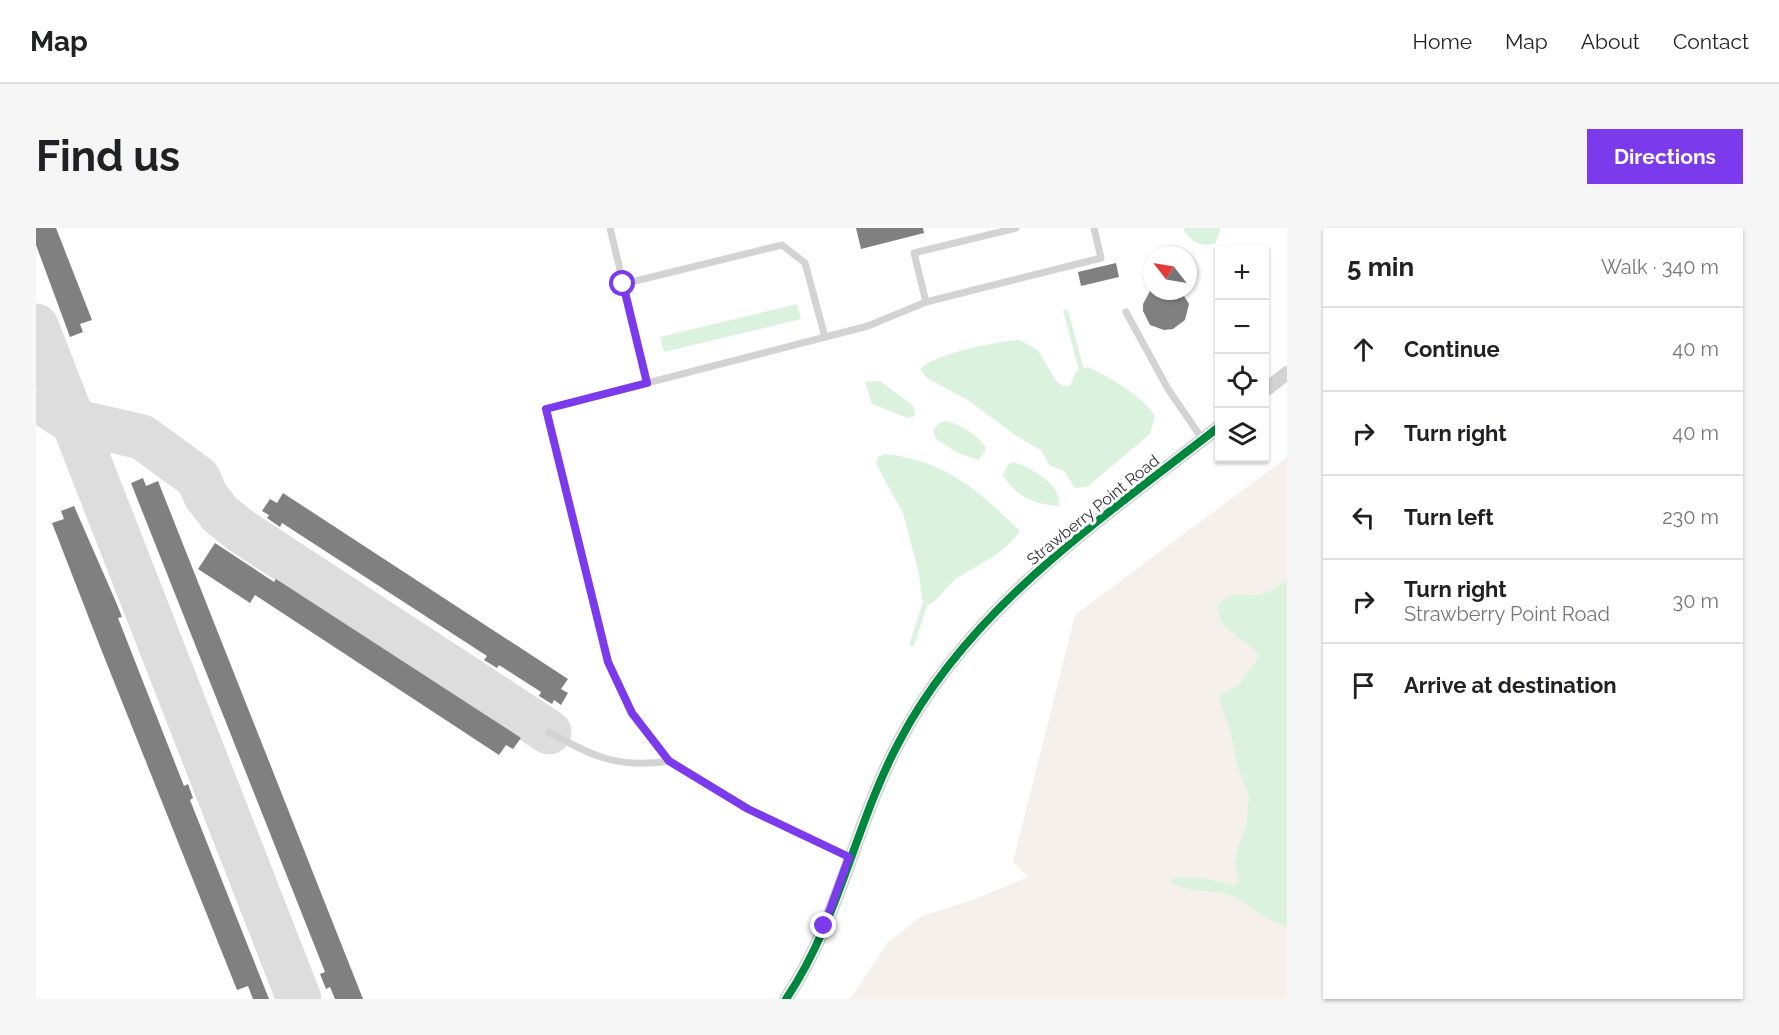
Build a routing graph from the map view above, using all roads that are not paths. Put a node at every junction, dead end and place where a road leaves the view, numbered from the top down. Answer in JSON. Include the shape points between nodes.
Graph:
{"nodes":[{"id":1,"x":610,"y":228,"type":"edge"},
{"id":2,"x":1016,"y":228,"type":"edge"},
{"id":3,"x":1094,"y":228,"type":"edge"},
{"id":4,"x":623,"y":284,"type":"junction"},
{"id":5,"x":926,"y":302,"type":"junction"},
{"id":6,"x":1126,"y":312,"type":"dead end"},
{"id":7,"x":825,"y":337,"type":"junction"},
{"id":8,"x":1287,"y":373,"type":"edge"},
{"id":9,"x":647,"y":383,"type":"junction"},
{"id":10,"x":1269,"y":387,"type":"edge"},
{"id":11,"x":1215,"y":430,"type":"edge"},
{"id":12,"x":1203,"y":440,"type":"junction"},
{"id":13,"x":549,"y":732,"type":"dead end"},
{"id":14,"x":669,"y":761,"type":"junction"},
{"id":15,"x":849,"y":857,"type":"junction"},
{"id":16,"x":786,"y":999,"type":"edge"}],
"edges":[{"from":1,"to":4,"type":"lane"},
{"from":2,"to":5,"type":"lane","via":[[914,253]]},
{"from":3,"to":5,"type":"lane","via":[[1101,258]]},
{"from":4,"to":7,"type":"lane","via":[[782,245],[805,263]]},
{"from":4,"to":9,"type":"lane"},
{"from":5,"to":7,"type":"lane","via":[[868,326]]},
{"from":6,"to":12,"type":"lane","via":[[1168,389]]},
{"from":7,"to":9,"type":"lane"},
{"from":8,"to":10,"type":"street"},
{"from":9,"to":14,"type":"lane","via":[[546,409],[608,662],[632,713]]},
{"from":11,"to":12,"type":"street","name":"Strawberry Point Road"},
{"from":12,"to":15,"type":"street","name":"Strawberry Point Road","via":[[1052,559],[970,638],[923,700],[898,743]]},
{"from":13,"to":14,"type":"lane","via":[[588,754],[639,766]]},
{"from":14,"to":15,"type":"lane","via":[[748,809]]},
{"from":15,"to":16,"type":"street","name":"Strawberry Point Road","via":[[812,955]]}]}
